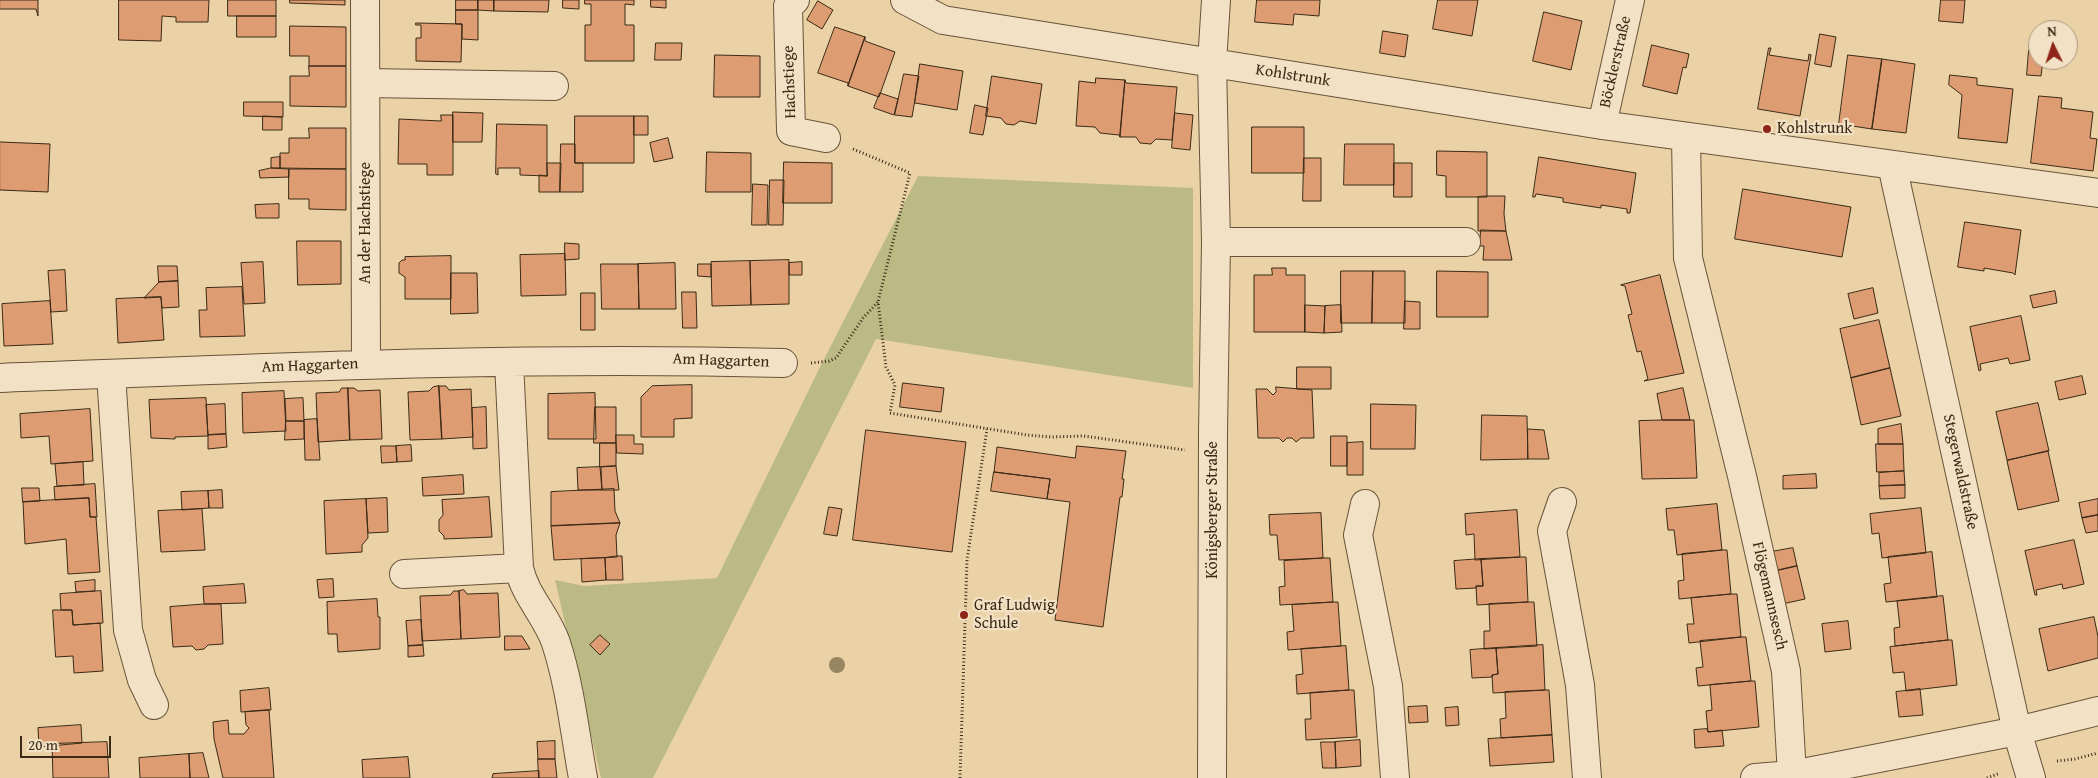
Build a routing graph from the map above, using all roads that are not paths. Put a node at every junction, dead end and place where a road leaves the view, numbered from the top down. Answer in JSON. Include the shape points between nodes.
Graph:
{"nodes":[{"id":1,"x":365,"y":0,"type":"edge"},
{"id":2,"x":795,"y":0,"type":"edge"},
{"id":3,"x":905,"y":0,"type":"edge"},
{"id":4,"x":1216,"y":0,"type":"edge"},
{"id":5,"x":1630,"y":0,"type":"edge"},
{"id":6,"x":1212,"y":63,"type":"junction"},
{"id":7,"x":366,"y":83,"type":"junction"},
{"id":8,"x":554,"y":86,"type":"dead end"},
{"id":9,"x":1602,"y":125,"type":"junction"},
{"id":10,"x":1686,"y":137,"type":"junction"},
{"id":11,"x":826,"y":138,"type":"road end"},
{"id":12,"x":1892,"y":165,"type":"junction"},
{"id":13,"x":2098,"y":193,"type":"edge"},
{"id":14,"x":1216,"y":242,"type":"junction"},
{"id":15,"x":1466,"y":242,"type":"dead end"},
{"id":16,"x":509,"y":362,"type":"junction"},
{"id":17,"x":366,"y":363,"type":"junction"},
{"id":18,"x":783,"y":363,"type":"road end"},
{"id":19,"x":110,"y":374,"type":"junction"},
{"id":20,"x":0,"y":378,"type":"edge"},
{"id":21,"x":1562,"y":502,"type":"dead end"},
{"id":22,"x":1365,"y":504,"type":"dead end"},
{"id":23,"x":519,"y":568,"type":"junction"},
{"id":24,"x":404,"y":574,"type":"dead end"},
{"id":25,"x":154,"y":705,"type":"dead end"},
{"id":26,"x":2098,"y":710,"type":"edge"},
{"id":27,"x":2017,"y":731,"type":"junction"},
{"id":28,"x":1792,"y":775,"type":"junction"},
{"id":29,"x":583,"y":778,"type":"edge"},
{"id":30,"x":1212,"y":778,"type":"edge"},
{"id":31,"x":1395,"y":778,"type":"edge"},
{"id":32,"x":1587,"y":778,"type":"edge"},
{"id":33,"x":1755,"y":778,"type":"edge"},
{"id":34,"x":2031,"y":778,"type":"edge"}],
"edges":[{"from":1,"to":7,"type":"street","name":"An der Hachstiege"},
{"from":2,"to":11,"type":"street","name":"Hachstiege","via":[[788,6],[791,131]]},
{"from":3,"to":6,"type":"street","name":"Kohlstrunk","via":[[943,20]]},
{"from":4,"to":6,"type":"street","name":"Königsberger Straße"},
{"from":5,"to":9,"type":"street","name":"Böcklerstraße"},
{"from":6,"to":9,"type":"street","name":"Kohlstrunk"},
{"from":6,"to":14,"type":"street","name":"Königsberger Straße"},
{"from":7,"to":8,"type":"street"},
{"from":7,"to":17,"type":"street","name":"An der Hachstiege"},
{"from":9,"to":10,"type":"street","name":"Kohlstrunk"},
{"from":10,"to":12,"type":"street","name":"Kohlstrunk"},
{"from":10,"to":28,"type":"street","name":"Flögemannsesch","via":[[1688,258],[1786,671]]},
{"from":12,"to":13,"type":"street","name":"Kohlstrunk"},
{"from":12,"to":27,"type":"street","name":"Stegerwaldstraße"},
{"from":14,"to":15,"type":"street"},
{"from":14,"to":30,"type":"street","name":"Königsberger Straße"},
{"from":16,"to":17,"type":"street","name":"Am Haggarten"},
{"from":16,"to":18,"type":"street","name":"Am Haggarten","via":[[657,359]]},
{"from":16,"to":23,"type":"street"},
{"from":17,"to":19,"type":"street","name":"Am Haggarten"},
{"from":19,"to":20,"type":"street","name":"Am Haggarten"},
{"from":19,"to":25,"type":"street","via":[[128,630],[142,680]]},
{"from":21,"to":32,"type":"street","via":[[1552,530],[1580,685]]},
{"from":22,"to":31,"type":"street","via":[[1358,535],[1388,686]]},
{"from":23,"to":24,"type":"street"},
{"from":23,"to":29,"type":"street","via":[[522,582],[555,642]]},
{"from":26,"to":27,"type":"street"},
{"from":27,"to":28,"type":"street"},
{"from":27,"to":34,"type":"street","name":"Stegerwaldstraße"},
{"from":28,"to":33,"type":"street"}]}
